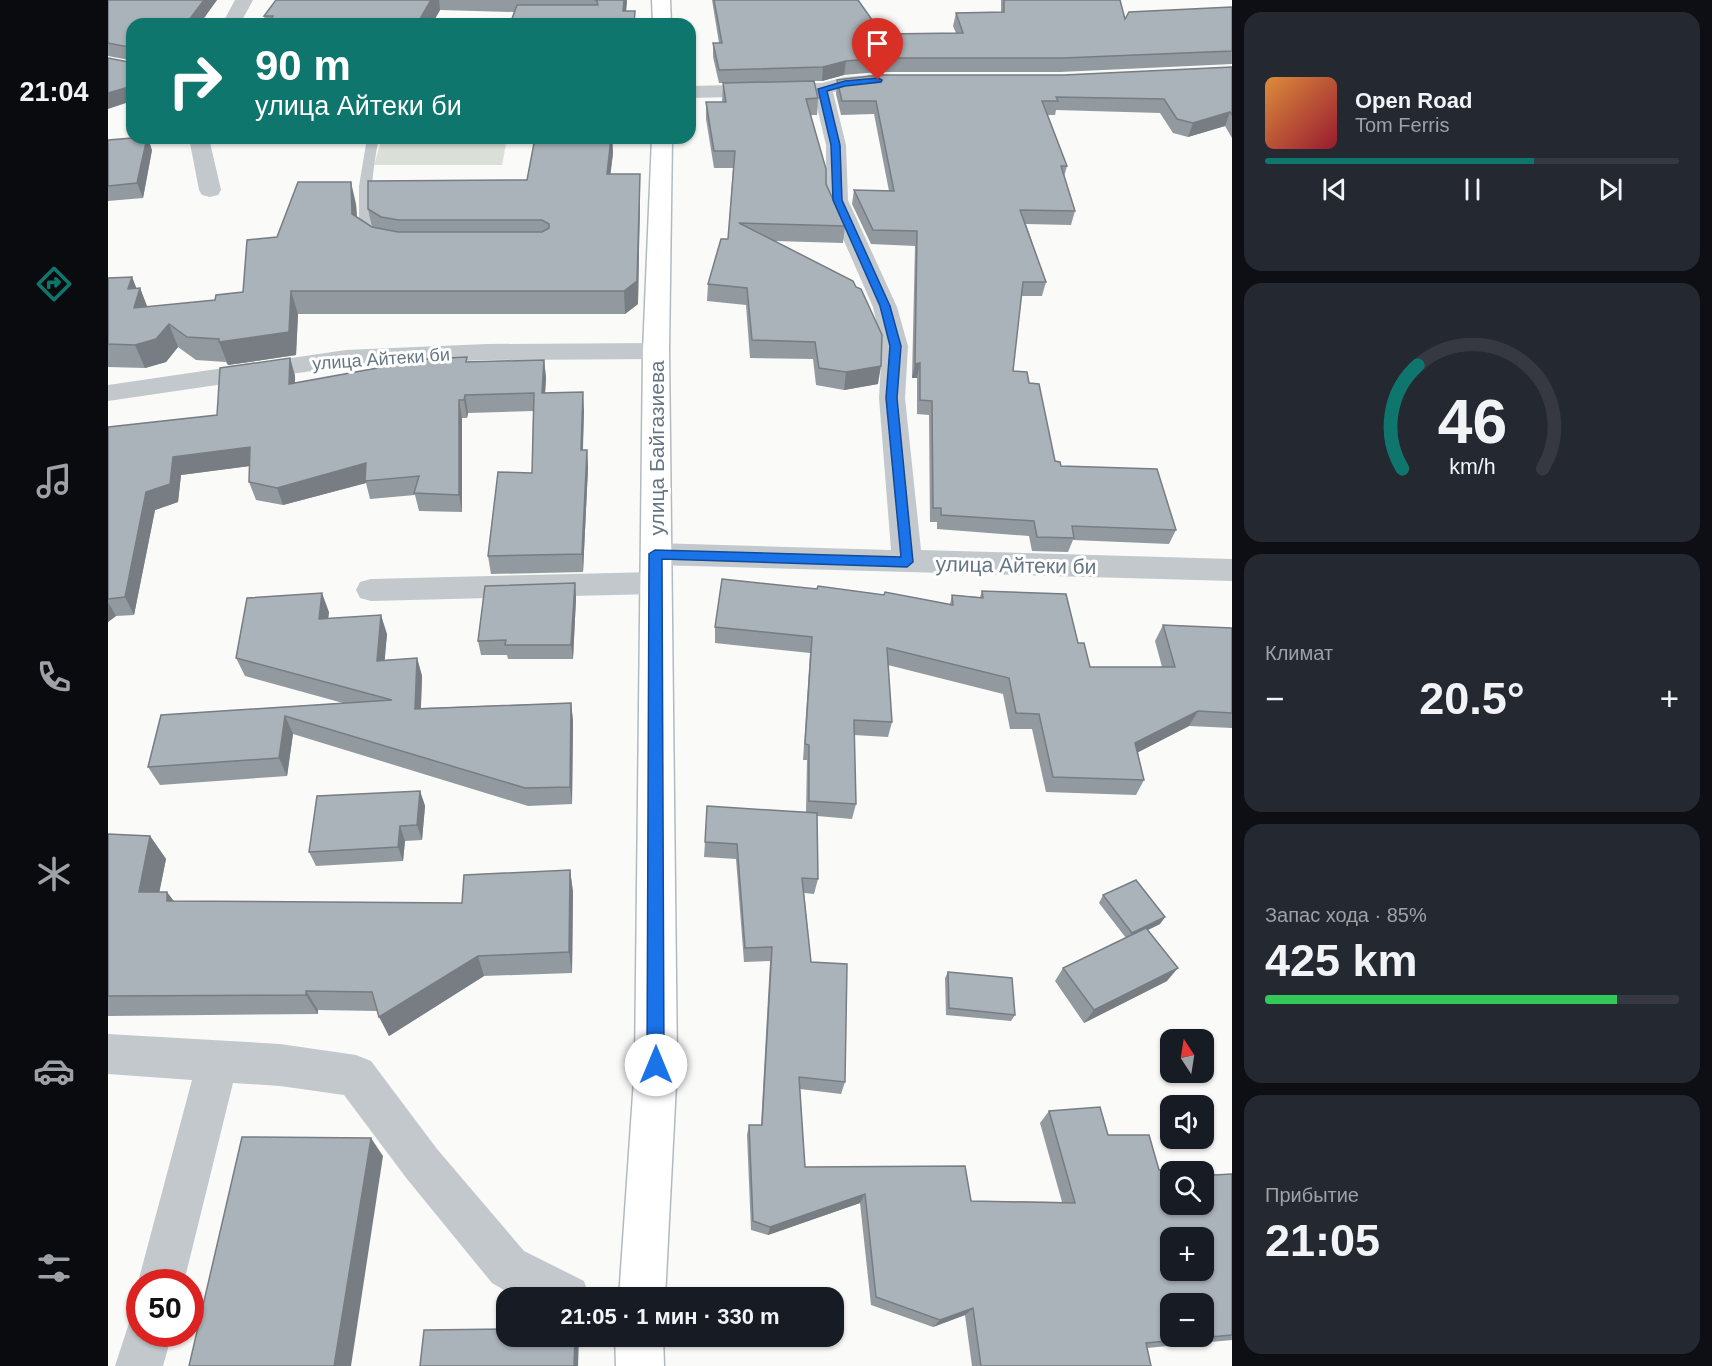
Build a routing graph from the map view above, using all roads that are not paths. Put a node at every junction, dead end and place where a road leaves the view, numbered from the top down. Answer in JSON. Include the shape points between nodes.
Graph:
{"nodes":[{"id":1,"x":244,"y":0,"type":"edge"},
{"id":2,"x":662,"y":0,"type":"edge"},
{"id":3,"x":234,"y":18,"type":"edge"},
{"id":4,"x":662,"y":18,"type":"edge"},
{"id":5,"x":900,"y":80,"type":"edge"},
{"id":6,"x":822,"y":89,"type":"junction"},
{"id":7,"x":696,"y":92,"type":"edge"},
{"id":8,"x":200,"y":144,"type":"edge"},
{"id":9,"x":371,"y":144,"type":"edge"},
{"id":10,"x":662,"y":144,"type":"edge"},
{"id":11,"x":210,"y":190,"type":"dead end"},
{"id":12,"x":381,"y":245,"type":"edge"},
{"id":13,"x":656,"y":351,"type":"junction"},
{"id":14,"x":108,"y":393,"type":"edge"},
{"id":15,"x":907,"y":562,"type":"junction"},
{"id":16,"x":655,"y":568,"type":"junction"},
{"id":17,"x":1232,"y":570,"type":"edge"},
{"id":18,"x":371,"y":590,"type":"dead end"},
{"id":19,"x":108,"y":1054,"type":"edge"},
{"id":20,"x":218,"y":1061,"type":"junction"},
{"id":21,"x":164,"y":1269,"type":"edge"},
{"id":22,"x":546,"y":1287,"type":"edge"},
{"id":23,"x":643,"y":1287,"type":"edge"},
{"id":24,"x":144,"y":1347,"type":"edge"},
{"id":25,"x":639,"y":1347,"type":"edge"},
{"id":26,"x":139,"y":1366,"type":"edge"},
{"id":27,"x":640,"y":1366,"type":"edge"}],
"edges":[{"from":1,"to":3,"type":"street"},
{"from":2,"to":4,"type":"main road"},
{"from":5,"to":6,"type":"street","via":[[845,83]]},
{"from":6,"to":7,"type":"street"},
{"from":6,"to":15,"type":"street","via":[[836,145],[837,200],[885,306],[895,346],[892,398]]},
{"from":8,"to":11,"type":"street"},
{"from":9,"to":12,"type":"lane","via":[[364,186],[365,235]]},
{"from":10,"to":13,"type":"main road","name":"улица Байгазиева"},
{"from":13,"to":14,"type":"street","name":"улица Айтеки би","via":[[346,358]]},
{"from":13,"to":16,"type":"main road","name":"улица Байгазиева"},
{"from":15,"to":16,"type":"street","name":"улица Айтеки би"},
{"from":15,"to":17,"type":"street","name":"улица Айтеки би"},
{"from":16,"to":18,"type":"street","name":"улица Айтеки би"},
{"from":16,"to":23,"type":"main road","name":"улица Байгазиева","via":[[656,1065]]},
{"from":19,"to":20,"type":"street"},
{"from":20,"to":21,"type":"street"},
{"from":20,"to":22,"type":"street","via":[[356,1076],[422,1164],[508,1267]]},
{"from":24,"to":26,"type":"street"},
{"from":25,"to":27,"type":"main road"}]}
